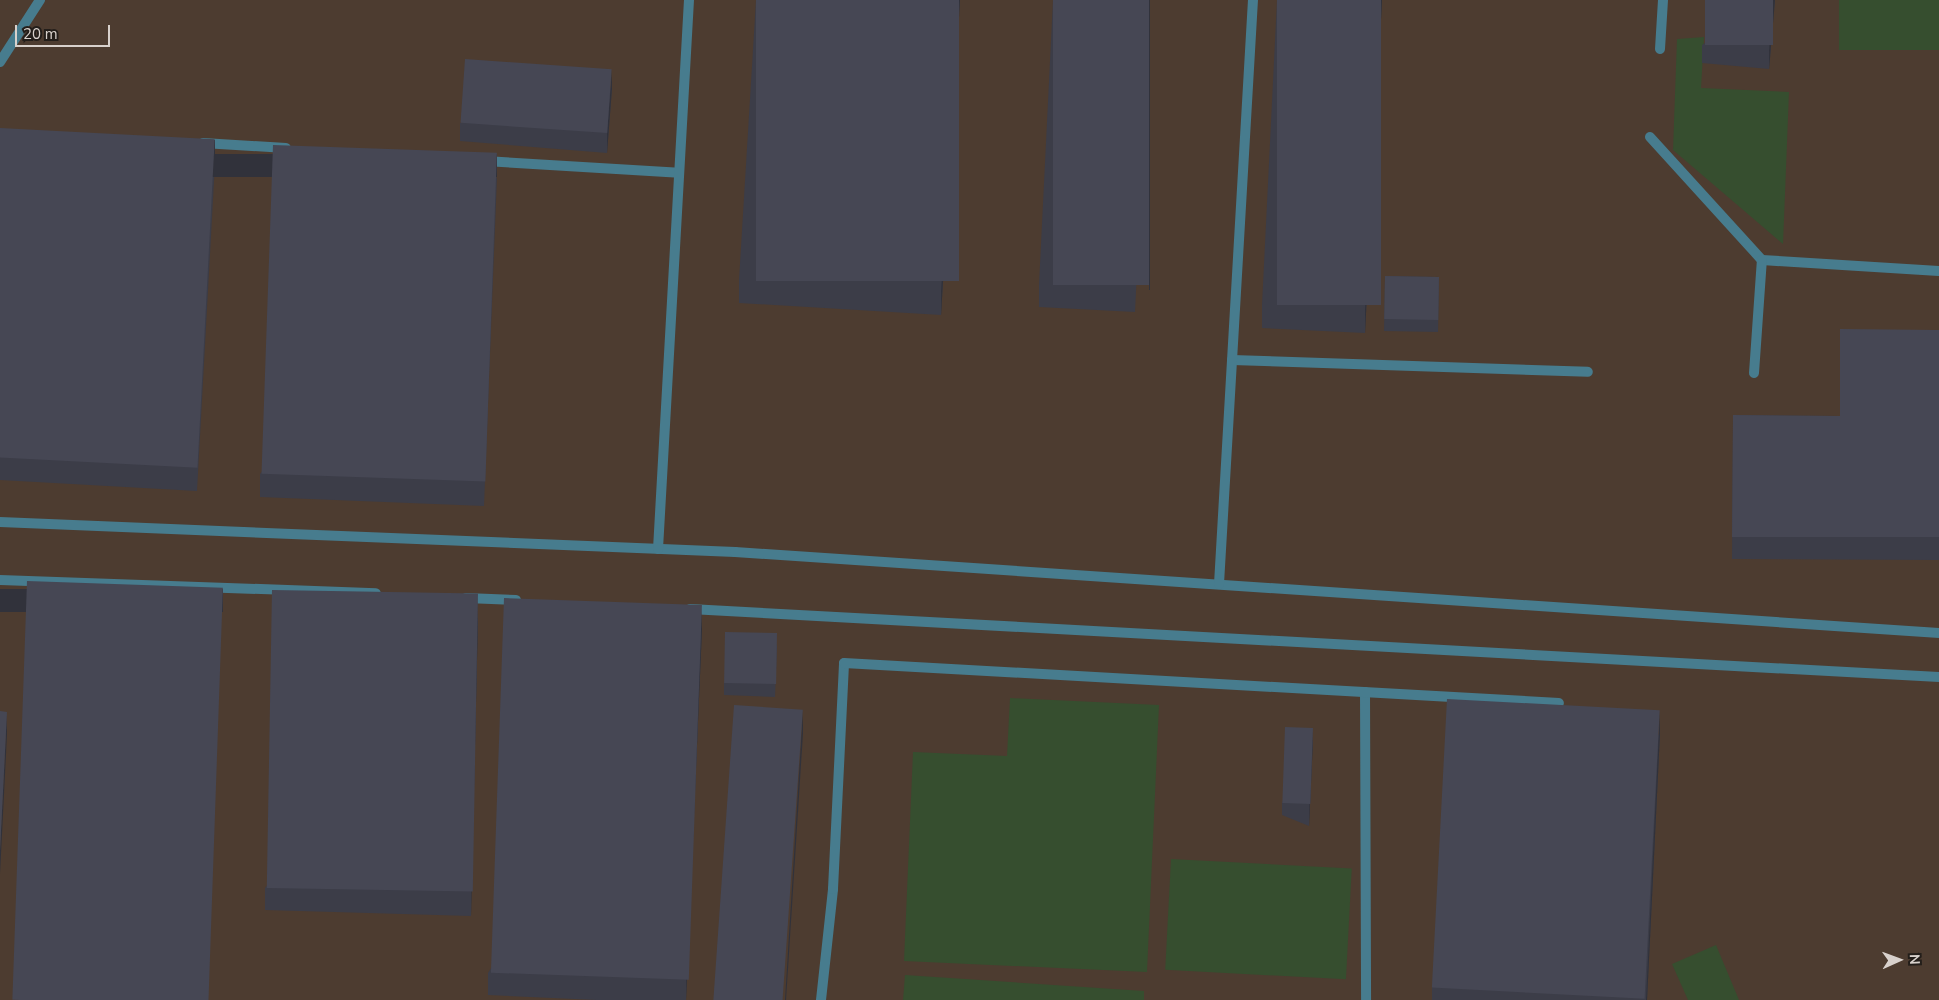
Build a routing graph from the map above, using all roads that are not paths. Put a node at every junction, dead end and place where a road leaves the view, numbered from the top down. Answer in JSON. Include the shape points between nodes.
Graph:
{"nodes":[{"id":1,"x":40,"y":0,"type":"edge"},
{"id":2,"x":689,"y":0,"type":"edge"},
{"id":3,"x":1253,"y":0,"type":"edge"},
{"id":4,"x":1663,"y":0,"type":"edge"},
{"id":5,"x":1660,"y":48,"type":"dead end"},
{"id":6,"x":0,"y":62,"type":"edge"},
{"id":7,"x":1650,"y":137,"type":"dead end"},
{"id":8,"x":187,"y":142,"type":"edge"},
{"id":9,"x":295,"y":149,"type":"edge"},
{"id":10,"x":472,"y":160,"type":"edge"},
{"id":11,"x":679,"y":173,"type":"junction"},
{"id":12,"x":1762,"y":260,"type":"junction"},
{"id":13,"x":1939,"y":271,"type":"edge"},
{"id":14,"x":1232,"y":360,"type":"junction"},
{"id":15,"x":1588,"y":372,"type":"dead end"},
{"id":16,"x":1754,"y":373,"type":"dead end"},
{"id":17,"x":0,"y":522,"type":"edge"},
{"id":18,"x":658,"y":549,"type":"junction"},
{"id":19,"x":0,"y":580,"type":"edge"},
{"id":20,"x":1220,"y":584,"type":"junction"},
{"id":21,"x":390,"y":594,"type":"edge"},
{"id":22,"x":449,"y":597,"type":"edge"},
{"id":23,"x":528,"y":601,"type":"edge"},
{"id":24,"x":677,"y":608,"type":"edge"},
{"id":25,"x":1939,"y":633,"type":"edge"},
{"id":26,"x":1939,"y":678,"type":"edge"},
{"id":27,"x":1365,"y":692,"type":"junction"},
{"id":28,"x":1559,"y":703,"type":"edge"},
{"id":29,"x":821,"y":1000,"type":"edge"},
{"id":30,"x":1366,"y":1000,"type":"edge"}],
"edges":[{"from":1,"to":6,"type":"lane"},
{"from":2,"to":11,"type":"lane"},
{"from":3,"to":14,"type":"lane"},
{"from":4,"to":5,"type":"lane"},
{"from":7,"to":12,"type":"lane"},
{"from":8,"to":9,"type":"lane"},
{"from":10,"to":11,"type":"lane"},
{"from":11,"to":18,"type":"lane"},
{"from":12,"to":13,"type":"lane"},
{"from":12,"to":16,"type":"lane"},
{"from":14,"to":15,"type":"lane"},
{"from":14,"to":20,"type":"lane"},
{"from":17,"to":18,"type":"lane"},
{"from":18,"to":20,"type":"lane"},
{"from":19,"to":21,"type":"lane"},
{"from":20,"to":25,"type":"lane"},
{"from":22,"to":23,"type":"lane"},
{"from":24,"to":26,"type":"lane"},
{"from":27,"to":28,"type":"lane"},
{"from":27,"to":29,"type":"lane","via":[[844,662],[833,889]]},
{"from":27,"to":30,"type":"lane"}]}
